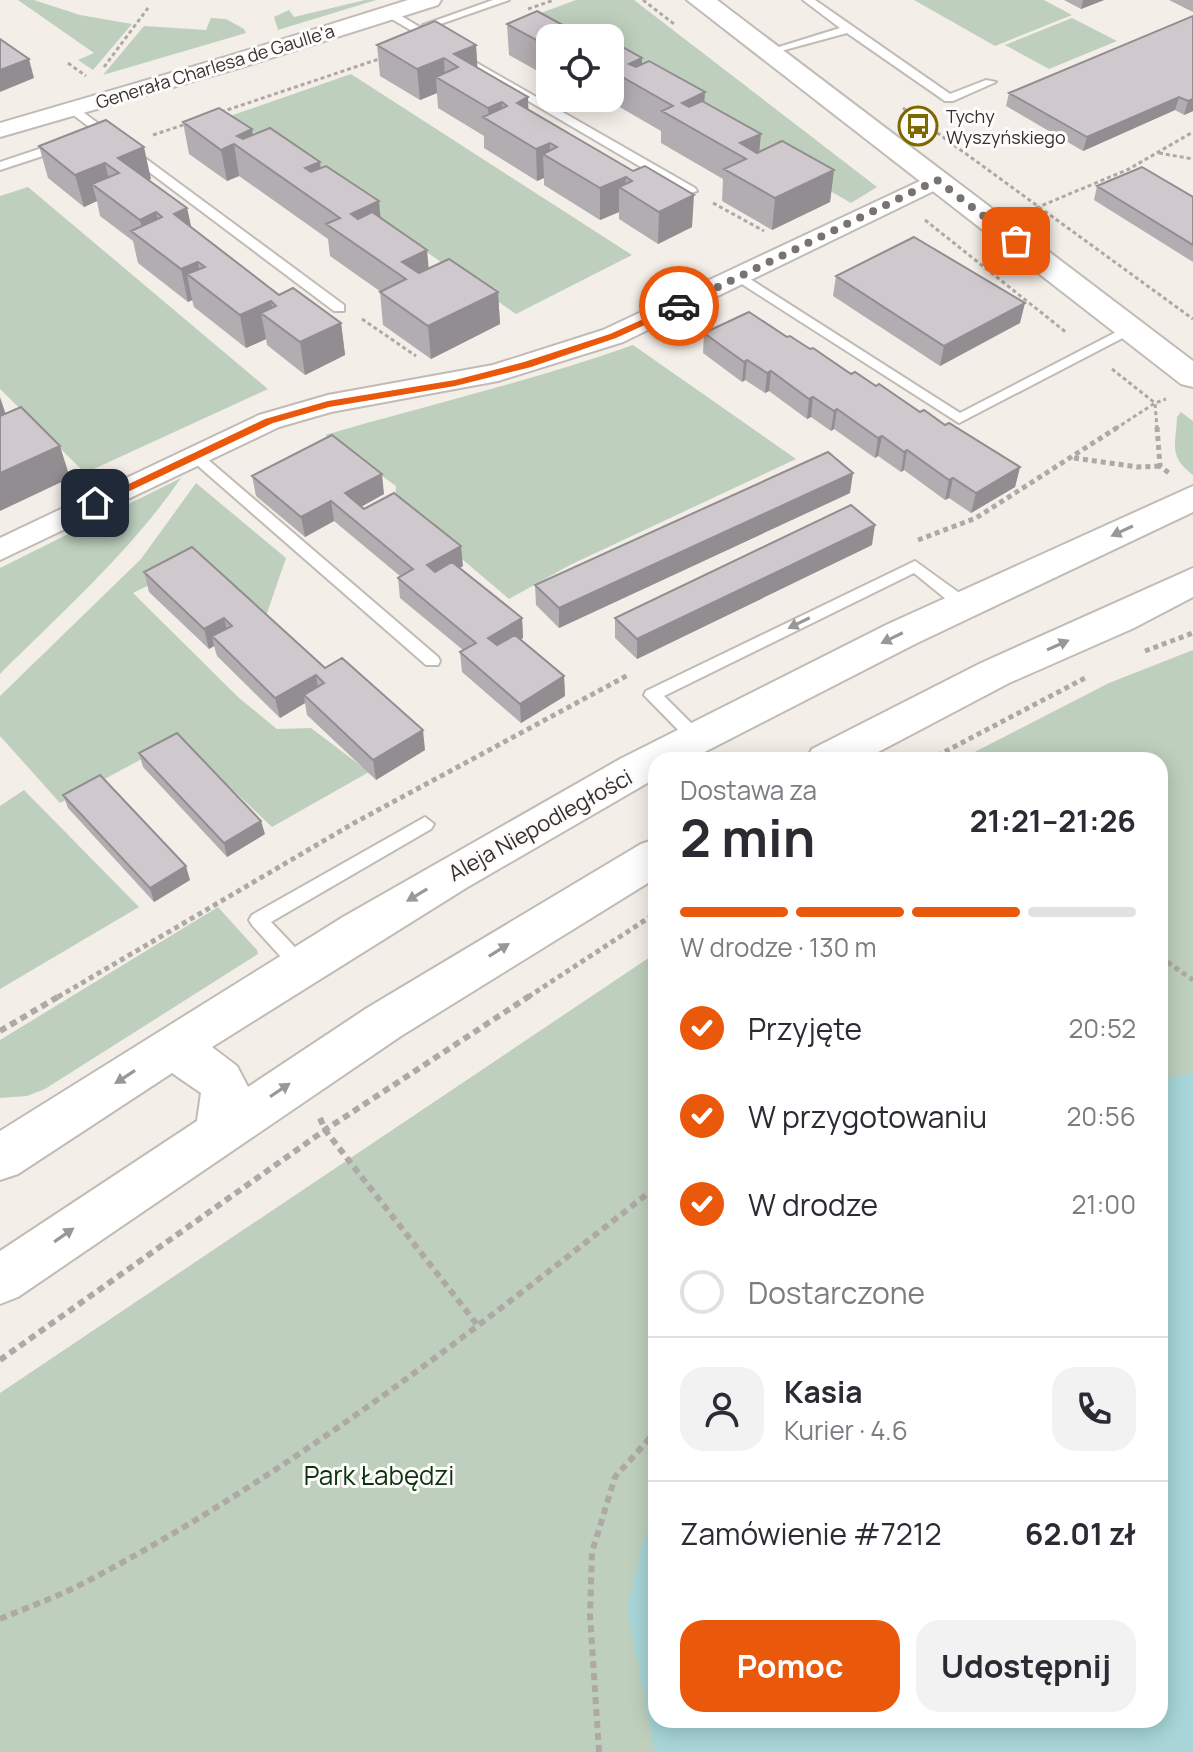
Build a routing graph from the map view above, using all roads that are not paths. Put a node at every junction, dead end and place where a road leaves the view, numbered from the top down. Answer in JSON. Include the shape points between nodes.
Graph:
{"nodes":[{"id":1,"x":430,"y":0,"type":"edge"},
{"id":2,"x":504,"y":0,"type":"edge"},
{"id":3,"x":700,"y":0,"type":"edge"},
{"id":4,"x":808,"y":0,"type":"edge"},
{"id":5,"x":389,"y":13,"type":"junction"},
{"id":6,"x":428,"y":25,"type":"edge"},
{"id":7,"x":848,"y":29,"type":"junction"},
{"id":8,"x":770,"y":53,"type":"junction"},
{"id":9,"x":990,"y":82,"type":"dead end"},
{"id":10,"x":72,"y":109,"type":"junction"},
{"id":11,"x":0,"y":130,"type":"edge"},
{"id":12,"x":71,"y":142,"type":"edge"},
{"id":13,"x":0,"y":166,"type":"edge"},
{"id":14,"x":937,"y":180,"type":"junction"},
{"id":15,"x":691,"y":191,"type":"edge"},
{"id":16,"x":739,"y":276,"type":"junction"},
{"id":17,"x":339,"y":308,"type":"road end"},
{"id":18,"x":1131,"y":330,"type":"junction"},
{"id":19,"x":1180,"y":388,"type":"edge"},
{"id":20,"x":194,"y":455,"type":"junction"},
{"id":21,"x":1182,"y":487,"type":"edge"},
{"id":22,"x":0,"y":550,"type":"edge"},
{"id":23,"x":1193,"y":581,"type":"edge"},
{"id":24,"x":963,"y":604,"type":"junction"},
{"id":25,"x":432,"y":661,"type":"dead end"},
{"id":26,"x":696,"y":738,"type":"junction"},
{"id":27,"x":671,"y":752,"type":"edge"},
{"id":28,"x":842,"y":752,"type":"edge"},
{"id":29,"x":648,"y":765,"type":"edge"},
{"id":30,"x":425,"y":824,"type":"dead end"},
{"id":31,"x":648,"y":861,"type":"edge"},
{"id":32,"x":300,"y":965,"type":"junction"},
{"id":33,"x":166,"y":1050,"type":"junction"},
{"id":34,"x":218,"y":1131,"type":"junction"},
{"id":35,"x":0,"y":1158,"type":"edge"},
{"id":36,"x":0,"y":1280,"type":"edge"}],
"edges":[{"from":1,"to":5,"type":"street","name":"Generała Charlesa de Gaulle'a"},
{"from":2,"to":6,"type":"lane"},
{"from":3,"to":8,"type":"street"},
{"from":4,"to":7,"type":"lane"},
{"from":5,"to":10,"type":"street","name":"Generała Charlesa de Gaulle'a"},
{"from":5,"to":15,"type":"lane"},
{"from":7,"to":8,"type":"lane"},
{"from":7,"to":9,"type":"lane","via":[[949,99]]},
{"from":8,"to":14,"type":"street"},
{"from":10,"to":11,"type":"street","name":"Generała Charlesa de Gaulle'a"},
{"from":10,"to":17,"type":"lane"},
{"from":12,"to":13,"type":"lane"},
{"from":14,"to":16,"type":"street"},
{"from":14,"to":18,"type":"street"},
{"from":16,"to":18,"type":"lane","via":[[959,419]]},
{"from":16,"to":20,"type":"street","via":[[613,336],[528,365],[303,410]]},
{"from":18,"to":19,"type":"street"},
{"from":20,"to":22,"type":"street"},
{"from":20,"to":25,"type":"lane"},
{"from":21,"to":24,"type":"street","name":"Aleja Niepodległości","one_way":true},
{"from":28,"to":23,"type":"street","one_way":true,"via":[[995,673]]},
{"from":24,"to":26,"type":"street","name":"Aleja Niepodległości","one_way":true},
{"from":24,"to":26,"type":"lane","one_way":true,"via":[[915,566],[652,695]]},
{"from":26,"to":27,"type":"street","name":"Aleja Niepodległości","one_way":true},
{"from":29,"to":32,"type":"street","name":"Aleja Niepodległości","one_way":true},
{"from":30,"to":32,"type":"lane","via":[[258,920]]},
{"from":34,"to":31,"type":"street","one_way":true},
{"from":32,"to":33,"type":"street","name":"Aleja Niepodległości"},
{"from":33,"to":34,"type":"street","via":[[213,1072],[223,1086],[226,1099]]},
{"from":33,"to":35,"type":"street","name":"Aleja Niepodległości","one_way":true},
{"from":36,"to":34,"type":"street","one_way":true}]}
